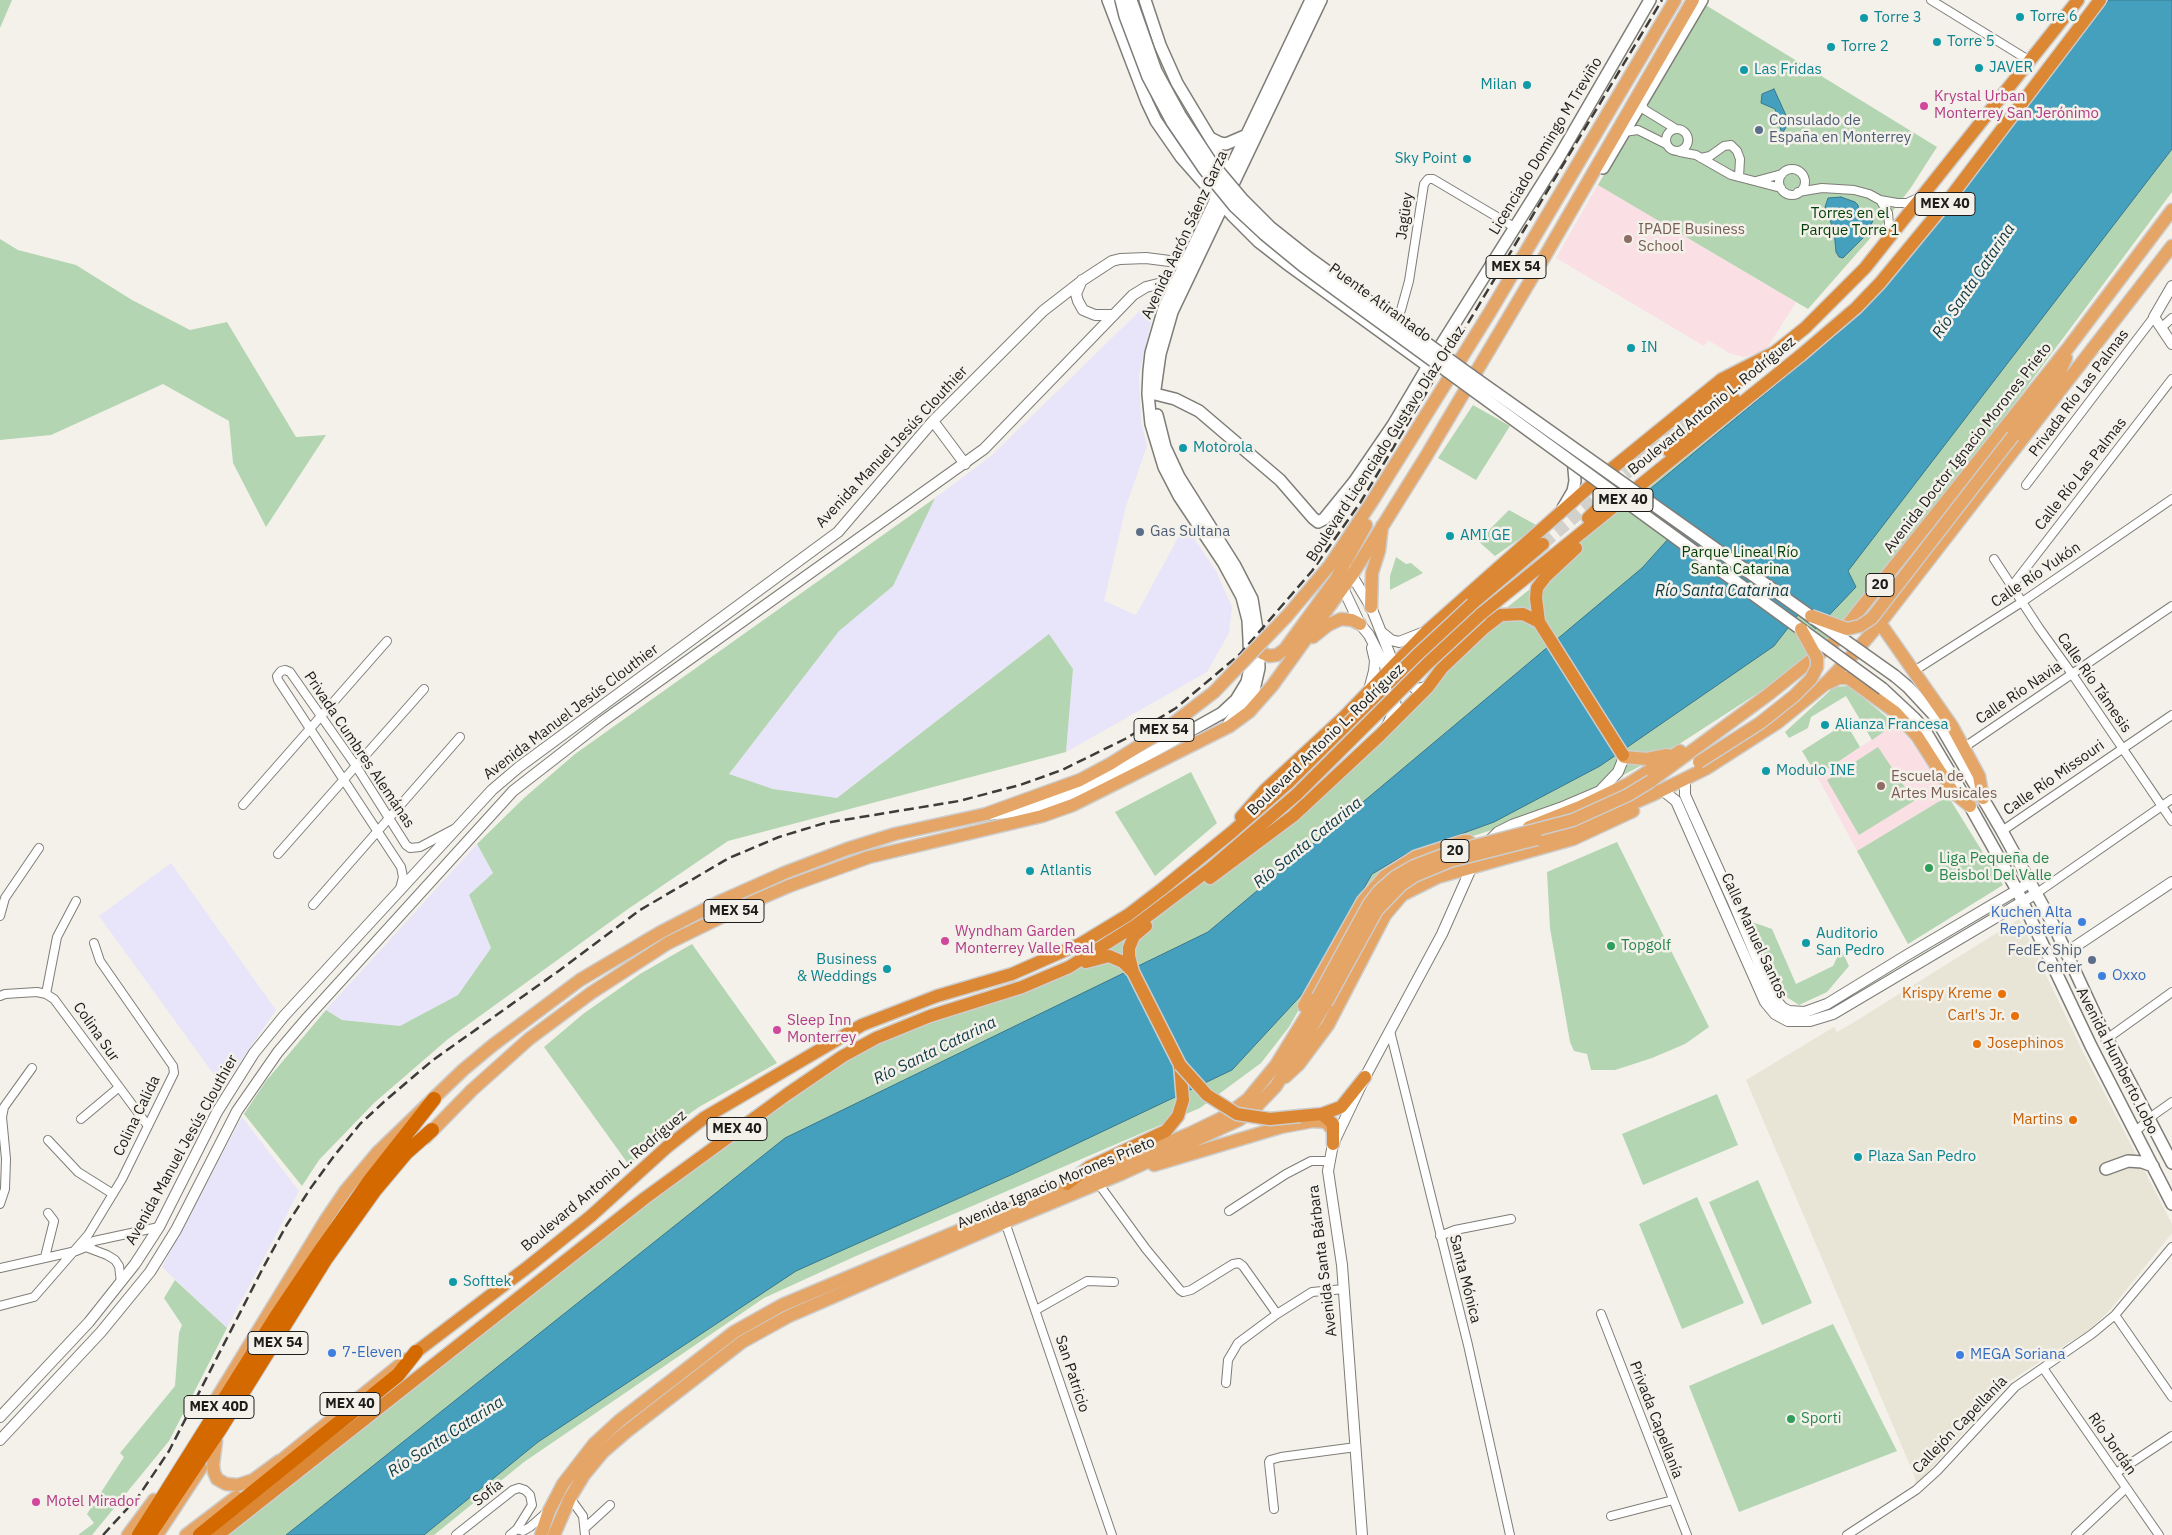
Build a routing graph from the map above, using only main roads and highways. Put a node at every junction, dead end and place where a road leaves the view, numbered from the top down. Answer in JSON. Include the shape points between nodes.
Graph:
{"nodes":[{"id":1,"x":1108,"y":0,"type":"edge"},
{"id":2,"x":1121,"y":0,"type":"edge"},
{"id":3,"x":1131,"y":0,"type":"edge"},
{"id":4,"x":1145,"y":0,"type":"edge"},
{"id":5,"x":1310,"y":0,"type":"edge"},
{"id":6,"x":1321,"y":0,"type":"edge"},
{"id":7,"x":1650,"y":0,"type":"edge"},
{"id":8,"x":1675,"y":0,"type":"edge"},
{"id":9,"x":1693,"y":0,"type":"edge"},
{"id":10,"x":1702,"y":0,"type":"edge"},
{"id":11,"x":2078,"y":0,"type":"edge"},
{"id":12,"x":2100,"y":0,"type":"edge"},
{"id":13,"x":1177,"y":83,"type":"junction"},
{"id":14,"x":1147,"y":102,"type":"junction"},
{"id":15,"x":1247,"y":135,"type":"junction"},
{"id":16,"x":1210,"y":138,"type":"junction"},
{"id":17,"x":1578,"y":163,"type":"junction"},
{"id":18,"x":1231,"y":177,"type":"junction"},
{"id":19,"x":1220,"y":201,"type":"junction"},
{"id":20,"x":1573,"y":206,"type":"junction"},
{"id":21,"x":2172,"y":210,"type":"edge"},
{"id":22,"x":1233,"y":216,"type":"junction"},
{"id":23,"x":1217,"y":218,"type":"junction"},
{"id":24,"x":2172,"y":246,"type":"edge"},
{"id":25,"x":1190,"y":263,"type":"junction"},
{"id":26,"x":2068,"y":348,"type":"junction"},
{"id":27,"x":1779,"y":350,"type":"junction"},
{"id":28,"x":1438,"y":357,"type":"junction"},
{"id":29,"x":1428,"y":366,"type":"junction"},
{"id":30,"x":1454,"y":370,"type":"junction"},
{"id":31,"x":1470,"y":381,"type":"junction"},
{"id":32,"x":1764,"y":385,"type":"junction"},
{"id":33,"x":1151,"y":394,"type":"junction"},
{"id":34,"x":1692,"y":418,"type":"tunnel mouth"},
{"id":35,"x":1573,"y":456,"type":"junction"},
{"id":36,"x":1619,"y":462,"type":"junction"},
{"id":37,"x":1602,"y":476,"type":"junction"},
{"id":38,"x":1630,"y":482,"type":"junction"},
{"id":39,"x":1559,"y":513,"type":"junction"},
{"id":40,"x":1601,"y":518,"type":"junction"},
{"id":41,"x":1382,"y":525,"type":"junction"},
{"id":42,"x":1543,"y":544,"type":"tunnel mouth"},
{"id":43,"x":1345,"y":565,"type":"junction"},
{"id":44,"x":1340,"y":582,"type":"junction"},
{"id":45,"x":1510,"y":591,"type":"junction"},
{"id":46,"x":1371,"y":607,"type":"road end"},
{"id":47,"x":1476,"y":609,"type":"junction"},
{"id":48,"x":1811,"y":616,"type":"junction"},
{"id":49,"x":1540,"y":622,"type":"junction"},
{"id":50,"x":1880,"y":623,"type":"junction"},
{"id":51,"x":1360,"y":624,"type":"road end"},
{"id":52,"x":1801,"y":629,"type":"junction"},
{"id":53,"x":1258,"y":646,"type":"junction"},
{"id":54,"x":1296,"y":654,"type":"junction"},
{"id":55,"x":1824,"y":685,"type":"junction"},
{"id":56,"x":1730,"y":724,"type":"junction"},
{"id":57,"x":1220,"y":730,"type":"junction"},
{"id":58,"x":1680,"y":751,"type":"junction"},
{"id":59,"x":1962,"y":753,"type":"junction"},
{"id":60,"x":1624,"y":756,"type":"joint"},
{"id":61,"x":1703,"y":765,"type":"junction"},
{"id":62,"x":1651,"y":781,"type":"junction"},
{"id":63,"x":1983,"y":798,"type":"joint"},
{"id":64,"x":1970,"y":806,"type":"junction"},
{"id":65,"x":986,"y":814,"type":"junction"},
{"id":66,"x":1232,"y":832,"type":"junction"},
{"id":67,"x":1508,"y":857,"type":"junction"},
{"id":68,"x":1471,"y":866,"type":"junction"},
{"id":69,"x":1069,"y":967,"type":"junction"},
{"id":70,"x":1133,"y":972,"type":"junction"},
{"id":71,"x":1322,"y":1000,"type":"junction"},
{"id":72,"x":2069,"y":1000,"type":"junction"},
{"id":73,"x":2099,"y":1023,"type":"junction"},
{"id":74,"x":1295,"y":1036,"type":"junction"},
{"id":75,"x":2115,"y":1052,"type":"junction"},
{"id":76,"x":1180,"y":1065,"type":"junction"},
{"id":77,"x":2106,"y":1075,"type":"junction"},
{"id":78,"x":1365,"y":1077,"type":"road end"},
{"id":79,"x":1276,"y":1086,"type":"junction"},
{"id":80,"x":434,"y":1099,"type":"junction"},
{"id":81,"x":1322,"y":1114,"type":"junction"},
{"id":82,"x":432,"y":1130,"type":"junction"},
{"id":83,"x":1333,"y":1137,"type":"joint"},
{"id":84,"x":2172,"y":1163,"type":"edge"},
{"id":85,"x":2152,"y":1166,"type":"junction"},
{"id":86,"x":2106,"y":1169,"type":"dead end"},
{"id":87,"x":1120,"y":1174,"type":"junction"},
{"id":88,"x":2161,"y":1182,"type":"junction"},
{"id":89,"x":1067,"y":1184,"type":"junction"},
{"id":90,"x":2172,"y":1189,"type":"edge"},
{"id":91,"x":2172,"y":1204,"type":"edge"},
{"id":92,"x":416,"y":1352,"type":"junction"},
{"id":93,"x":216,"y":1441,"type":"junction"},
{"id":94,"x":285,"y":1457,"type":"junction"},
{"id":95,"x":128,"y":1535,"type":"edge"},
{"id":96,"x":139,"y":1535,"type":"edge"},
{"id":97,"x":155,"y":1535,"type":"edge"},
{"id":98,"x":186,"y":1535,"type":"edge"},
{"id":99,"x":200,"y":1535,"type":"edge"},
{"id":100,"x":218,"y":1535,"type":"edge"},
{"id":101,"x":541,"y":1535,"type":"edge"},
{"id":102,"x":556,"y":1535,"type":"edge"}],
"edges":[{"from":1,"to":14,"type":"main road"},
{"from":2,"to":52,"type":"main road","name":"Puente Atirantado","bridge":true,"via":[[1148,76],[1172,122],[1204,169],[1242,214],[1303,266]]},
{"from":3,"to":48,"type":"main road","name":"Puente Atirantado","bridge":true,"via":[[1156,71],[1180,116],[1211,162],[1270,227],[1457,365]]},
{"from":4,"to":13,"type":"main road"},
{"from":5,"to":15,"type":"main road","name":"Avenida Aarón Sáenz Garza"},
{"from":6,"to":18,"type":"main road","name":"Avenida Aarón Sáenz Garza"},
{"from":7,"to":28,"type":"main road","name":"Licenciado Domingo M Treviño"},
{"from":8,"to":17,"type":"main road","name":"Boulevard Licenciado Gustavo Díaz Ordaz","number":"MEX 54"},
{"from":9,"to":20,"type":"main road","name":"Boulevard Licenciado Gustavo Díaz Ordaz","number":"MEX 54"},
{"from":10,"to":20,"type":"main road","name":"Boulevard Licenciado Gustavo Díaz Ordaz","via":[[1591,186]]},
{"from":11,"to":27,"type":"highway","name":"Boulevard Antonio L. Rodríguez","number":"MEX 40","via":[[1890,237],[1837,299]]},
{"from":12,"to":32,"type":"highway","name":"Boulevard Antonio L. Rodríguez","number":"MEX 40","via":[[1946,203],[1880,283],[1838,324]]},
{"from":13,"to":14,"type":"main road","via":[[1162,83]]},
{"from":13,"to":16,"type":"main road"},
{"from":14,"to":19,"type":"main road","via":[[1181,157]]},
{"from":15,"to":16,"type":"main road","via":[[1226,144]]},
{"from":15,"to":18,"type":"main road","name":"Avenida Aarón Sáenz Garza"},
{"from":16,"to":18,"type":"main road"},
{"from":17,"to":20,"type":"main road","via":[[1580,175],[1567,198]]},
{"from":17,"to":30,"type":"main road","name":"Boulevard Licenciado Gustavo Díaz Ordaz","number":"MEX 54"},
{"from":18,"to":19,"type":"main road","name":"Avenida Aarón Sáenz Garza"},
{"from":18,"to":28,"type":"main road","via":[[1237,191],[1267,231]]},
{"from":19,"to":22,"type":"main road"},
{"from":19,"to":23,"type":"main road","name":"Avenida Aarón Sáenz Garza"},
{"from":19,"to":25,"type":"main road","name":"Avenida Aarón Sáenz Garza"},
{"from":20,"to":31,"type":"main road","name":"Boulevard Licenciado Gustavo Díaz Ordaz","number":"MEX 54"},
{"from":21,"to":26,"type":"main road","name":"Avenida Doctor Ignacio Morones Prieto","number":"20"},
{"from":22,"to":23,"type":"main road","via":[[1225,214]]},
{"from":22,"to":29,"type":"main road","via":[[1286,263]]},
{"from":23,"to":25,"type":"main road","name":"Avenida Aarón Sáenz Garza"},
{"from":24,"to":50,"type":"main road","number":"20"},
{"from":25,"to":33,"type":"main road","name":"Avenida Aarón Sáenz Garza","via":[[1180,284]]},
{"from":26,"to":48,"type":"main road","bridge":true,"via":[[2058,376],[1872,618],[1847,629]]},
{"from":26,"to":56,"type":"main road","name":"Avenida Doctor Ignacio Morones Prieto","number":"20","via":[[1834,642]]},
{"from":27,"to":34,"type":"highway","name":"Boulevard Antonio L. Rodríguez","number":"MEX 40"},
{"from":27,"to":36,"type":"highway","via":[[1722,379]]},
{"from":28,"to":29,"type":"main road"},
{"from":28,"to":30,"type":"main road"},
{"from":29,"to":33,"type":"main road","via":[[1373,455],[1321,521],[1313,518],[1280,480],[1199,411],[1175,399]]},
{"from":30,"to":31,"type":"main road"},
{"from":30,"to":43,"type":"main road","name":"Boulevard Licenciado Gustavo Díaz Ordaz","number":"MEX 54","via":[[1373,500]]},
{"from":31,"to":35,"type":"main road"},
{"from":31,"to":41,"type":"main road","name":"Boulevard Licenciado Gustavo Díaz Ordaz","number":"MEX 54"},
{"from":32,"to":38,"type":"highway","via":[[1756,386],[1733,400]]},
{"from":32,"to":40,"type":"highway","name":"Boulevard Antonio L. Rodríguez","number":"MEX 40"},
{"from":33,"to":53,"type":"main road","name":"Avenida Aarón Sáenz Garza","via":[[1172,461],[1249,591],[1256,618]]},
{"from":33,"to":65,"type":"main road","name":"Avenida Aarón Sáenz Garza","via":[[1152,432],[1164,467],[1242,597],[1248,620],[1250,668],[1247,682],[1236,700],[1222,713],[1114,773],[1026,810]]},
{"from":35,"to":37,"type":"main road"},
{"from":35,"to":39,"type":"main road","via":[[1575,481]]},
{"from":36,"to":37,"type":"highway"},
{"from":36,"to":38,"type":"highway","via":[[1617,475]]},
{"from":37,"to":38,"type":"highway","via":[[1613,482]]},
{"from":37,"to":39,"type":"highway"},
{"from":37,"to":45,"type":"highway","via":[[1605,495],[1599,508],[1547,553]]},
{"from":39,"to":66,"type":"highway","via":[[1427,631],[1323,737],[1258,797]]},
{"from":40,"to":45,"type":"highway","name":"Boulevard Antonio L. Rodríguez","number":"MEX 40"},
{"from":40,"to":49,"type":"highway","via":[[1588,537],[1541,582],[1536,598]]},
{"from":41,"to":43,"type":"main road","name":"Boulevard Licenciado Gustavo Díaz Ordaz","number":"MEX 54"},
{"from":41,"to":46,"type":"main road","via":[[1381,544],[1372,573]]},
{"from":42,"to":47,"type":"highway","name":"Boulevard Antonio L. Rodríguez","number":"MEX 40"},
{"from":43,"to":44,"type":"main road"},
{"from":43,"to":65,"type":"main road","name":"Boulevard Licenciado Gustavo Díaz Ordaz","number":"MEX 54","bridge":true,"via":[[1329,567],[1214,692],[1166,729],[1080,780]]},
{"from":44,"to":53,"type":"main road","via":[[1283,651],[1269,656]]},
{"from":44,"to":54,"type":"main road","number":"MEX 54"},
{"from":45,"to":47,"type":"highway","name":"Boulevard Antonio L. Rodríguez","number":"MEX 40"},
{"from":47,"to":66,"type":"highway","name":"Boulevard Antonio L. Rodríguez","number":"MEX 40","bridge":true,"via":[[1417,655],[1288,783]]},
{"from":47,"to":69,"type":"highway","name":"Boulevard Antonio L. Rodríguez","number":"MEX 40","bridge":true,"via":[[1427,664],[1297,794],[1210,869],[1136,925]]},
{"from":48,"to":59,"type":"main road","bridge":true,"via":[[1896,676],[1934,715]]},
{"from":49,"to":60,"type":"highway"},
{"from":49,"to":70,"type":"highway","via":[[1523,614],[1501,615],[1484,628],[1380,735],[1293,816],[1140,930],[1129,948]]},
{"from":50,"to":55,"type":"main road","number":"20"},
{"from":50,"to":59,"type":"main road","via":[[1943,710]]},
{"from":51,"to":54,"type":"main road","via":[[1348,619],[1338,620],[1319,632]]},
{"from":52,"to":61,"type":"main road","bridge":true,"via":[[1817,658],[1811,679],[1794,696]]},
{"from":52,"to":64,"type":"main road","name":"Avenida Humberto Lobo","bridge":true,"via":[[1883,689],[1914,718],[1924,729]]},
{"from":53,"to":57,"type":"main road","name":"Avenida Aarón Sáenz Garza","via":[[1259,668],[1254,690],[1235,717]]},
{"from":54,"to":57,"type":"main road","number":"MEX 54","via":[[1256,706],[1237,722]]},
{"from":55,"to":61,"type":"main road","number":"20","via":[[1777,723]]},
{"from":55,"to":64,"type":"main road","via":[[1839,678],[1848,678],[1890,708],[1916,736],[1953,792]]},
{"from":56,"to":58,"type":"main road"},
{"from":56,"to":62,"type":"main road","name":"Avenida Doctor Ignacio Morones Prieto","number":"20"},
{"from":57,"to":82,"type":"main road","number":"MEX 54","via":[[1073,805],[1042,816],[869,857],[770,894],[668,943],[541,1030]]},
{"from":58,"to":60,"type":"main road","via":[[1652,758]]},
{"from":58,"to":67,"type":"main road","via":[[1628,784],[1582,806],[1506,835],[1501,846]]},
{"from":59,"to":63,"type":"main road","via":[[1979,776]]},
{"from":61,"to":62,"type":"main road"},
{"from":61,"to":67,"type":"main road","via":[[1685,784],[1610,824],[1573,839]]},
{"from":61,"to":71,"type":"main road","name":"Avenida Ignacio Morones Prieto","number":"20","bridge":true,"via":[[1652,795],[1575,828],[1450,862],[1414,876],[1377,910]]},
{"from":62,"to":71,"type":"main road","name":"Avenida Doctor Ignacio Morones Prieto","number":"20","bridge":true,"via":[[1574,820],[1451,852],[1400,874],[1369,904]]},
{"from":63,"to":73,"type":"main road","name":"Avenida Humberto Lobo","via":[[2037,893]]},
{"from":64,"to":72,"type":"main road","name":"Avenida Humberto Lobo","via":[[2017,890]]},
{"from":65,"to":80,"type":"main road","name":"Boulevard Licenciado Gustavo Díaz Ordaz","number":"MEX 54","via":[[905,832],[847,850],[746,890],[669,927],[580,980],[515,1026]]},
{"from":66,"to":92,"type":"highway","name":"Boulevard Antonio L. Rodríguez","number":"MEX 40","via":[[1128,915],[1082,943],[1012,974],[937,996],[862,1025],[704,1118],[667,1147],[592,1216]]},
{"from":67,"to":68,"type":"main road"},
{"from":68,"to":74,"type":"main road","via":[[1474,848],[1464,841],[1415,857],[1385,876],[1363,901],[1302,1009]]},
{"from":68,"to":79,"type":"main road","via":[[1413,888],[1392,906],[1328,1024],[1299,1064]]},
{"from":69,"to":70,"type":"highway","via":[[1109,956],[1123,962]]},
{"from":69,"to":100,"type":"highway","name":"Boulevard Antonio L. Rodríguez","number":"MEX 40","via":[[930,1016],[876,1038],[843,1056],[668,1180]]},
{"from":70,"to":76,"type":"highway"},
{"from":71,"to":74,"type":"main road","name":"Avenida Ignacio Morones Prieto"},
{"from":71,"to":79,"type":"main road","name":"Avenida Ignacio Morones Prieto"},
{"from":72,"to":73,"type":"main road","via":[[2082,1003]]},
{"from":72,"to":77,"type":"main road","name":"Avenida Humberto Lobo"},
{"from":73,"to":75,"type":"main road","name":"Avenida Humberto Lobo"},
{"from":74,"to":89,"type":"main road","name":"Avenida Ignacio Morones Prieto","via":[[1248,1099],[1234,1112]]},
{"from":75,"to":77,"type":"main road"},
{"from":75,"to":84,"type":"main road","name":"Avenida Humberto Lobo"},
{"from":76,"to":81,"type":"highway","bridge":true,"via":[[1207,1095],[1237,1114],[1270,1119]]},
{"from":76,"to":89,"type":"highway","via":[[1184,1092],[1178,1116],[1166,1131],[1089,1167]]},
{"from":77,"to":85,"type":"main road","name":"Avenida Humberto Lobo"},
{"from":78,"to":81,"type":"highway","via":[[1341,1107]]},
{"from":79,"to":87,"type":"main road","name":"Avenida Ignacio Morones Prieto","via":[[1239,1120]]},
{"from":80,"to":95,"type":"main road","name":"Boulevard Licenciado Gustavo Díaz Ordaz","number":"MEX 54","via":[[378,1153],[326,1218],[153,1503]]},
{"from":80,"to":96,"type":"highway","number":"MEX 40D","via":[[366,1186],[276,1317]]},
{"from":81,"to":83,"type":"highway","via":[[1332,1123]]},
{"from":82,"to":93,"type":"main road","number":"MEX 54","via":[[398,1168],[327,1264]]},
{"from":82,"to":97,"type":"highway","via":[[406,1153],[375,1190],[325,1260]]},
{"from":83,"to":87,"type":"main road","via":[[1328,1123],[1313,1121],[1281,1127]]},
{"from":85,"to":86,"type":"main road","via":[[2128,1162]]},
{"from":85,"to":88,"type":"main road","name":"Avenida Humberto Lobo"},
{"from":87,"to":102,"type":"main road","name":"Avenida Ignacio Morones Prieto","via":[[789,1316],[742,1342],[602,1452],[570,1498]]},
{"from":88,"to":90,"type":"main road"},
{"from":88,"to":91,"type":"main road","name":"Avenida Humberto Lobo"},
{"from":89,"to":101,"type":"main road","name":"Avenida Ignacio Morones Prieto","via":[[782,1305],[734,1332],[594,1444],[562,1484]]},
{"from":92,"to":94,"type":"main road","name":"Boulevard Antonio L. Rodríguez","number":"MEX 40"},
{"from":92,"to":99,"type":"highway","via":[[398,1375]]},
{"from":93,"to":94,"type":"main road","via":[[214,1472],[220,1481],[230,1485],[253,1480]]},
{"from":93,"to":97,"type":"main road","number":"MEX 54","via":[[186,1494]]},
{"from":94,"to":98,"type":"main road","name":"Boulevard Antonio L. Rodríguez","number":"MEX 40"}]}
